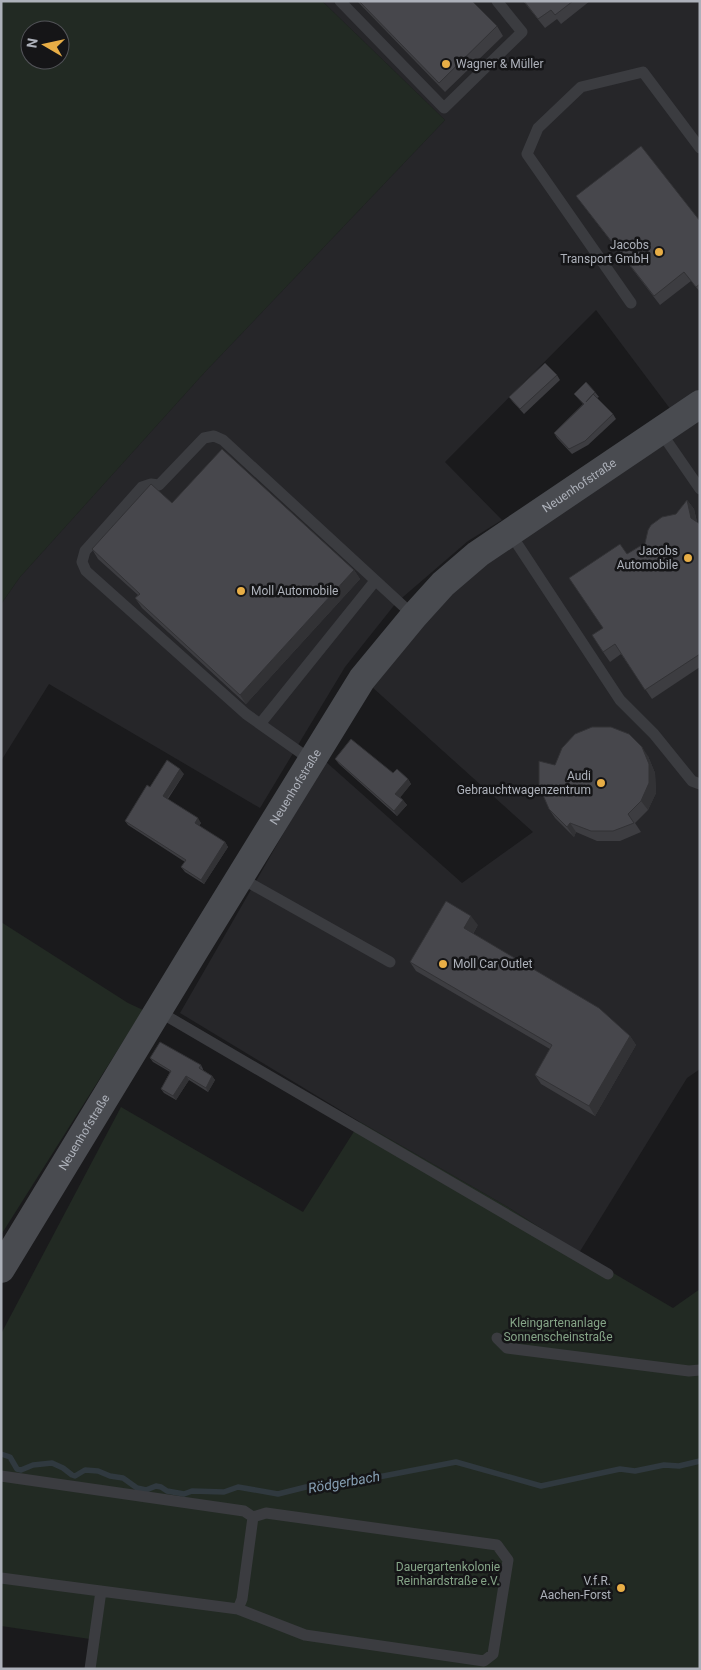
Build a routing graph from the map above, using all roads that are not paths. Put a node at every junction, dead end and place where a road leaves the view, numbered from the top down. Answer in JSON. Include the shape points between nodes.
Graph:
{"nodes":[{"id":1,"x":340,"y":1,"type":"edge"},
{"id":2,"x":497,"y":1,"type":"edge"},
{"id":3,"x":700,"y":148,"type":"edge"},
{"id":4,"x":631,"y":303,"type":"dead end"},
{"id":5,"x":700,"y":404,"type":"edge"},
{"id":6,"x":660,"y":431,"type":"junction"},
{"id":7,"x":700,"y":489,"type":"edge"},
{"id":8,"x":510,"y":533,"type":"junction"},
{"id":9,"x":375,"y":581,"type":"junction"},
{"id":10,"x":414,"y":616,"type":"junction"},
{"id":11,"x":260,"y":724,"type":"junction"},
{"id":12,"x":311,"y":760,"type":"junction"},
{"id":13,"x":700,"y":784,"type":"edge"},
{"id":14,"x":240,"y":877,"type":"junction"},
{"id":15,"x":390,"y":962,"type":"dead end"},
{"id":16,"x":158,"y":1011,"type":"junction"},
{"id":17,"x":1,"y":1269,"type":"edge"},
{"id":18,"x":608,"y":1274,"type":"dead end"},
{"id":19,"x":497,"y":1338,"type":"dead end"},
{"id":20,"x":700,"y":1370,"type":"edge"},
{"id":21,"x":1,"y":1476,"type":"edge"},
{"id":22,"x":253,"y":1517,"type":"junction"},
{"id":23,"x":1,"y":1578,"type":"edge"},
{"id":24,"x":101,"y":1591,"type":"junction"},
{"id":25,"x":238,"y":1609,"type":"junction"},
{"id":26,"x":90,"y":1669,"type":"edge"}],
"edges":[{"from":1,"to":2,"type":"lane","via":[[444,108],[522,32]]},
{"from":3,"to":4,"type":"lane","via":[[643,72],[581,87],[538,128],[527,154]]},
{"from":5,"to":6,"type":"street","name":"Neuenhofstraße"},
{"from":6,"to":7,"type":"lane"},
{"from":6,"to":8,"type":"street","name":"Neuenhofstraße"},
{"from":8,"to":10,"type":"street","name":"Neuenhofstraße","via":[[478,554]]},
{"from":8,"to":13,"type":"lane","via":[[620,700],[654,734],[692,781]]},
{"from":9,"to":10,"type":"lane"},
{"from":9,"to":11,"type":"lane"},
{"from":9,"to":11,"type":"lane","via":[[223,440],[214,436],[204,438],[159,485],[142,487],[85,551],[82,562],[86,571]]},
{"from":10,"to":12,"type":"street","name":"Neuenhofstraße","via":[[362,679]]},
{"from":11,"to":12,"type":"lane"},
{"from":12,"to":14,"type":"street","name":"Neuenhofstraße"},
{"from":14,"to":15,"type":"lane"},
{"from":14,"to":16,"type":"street","name":"Neuenhofstraße"},
{"from":16,"to":17,"type":"street","name":"Neuenhofstraße"},
{"from":16,"to":18,"type":"lane"},
{"from":19,"to":20,"type":"lane","via":[[508,1348]]},
{"from":21,"to":22,"type":"lane","via":[[244,1512]]},
{"from":22,"to":25,"type":"lane"},
{"from":22,"to":25,"type":"lane","via":[[266,1513],[497,1545],[508,1560],[494,1654],[484,1661],[305,1635]]},
{"from":23,"to":24,"type":"lane"},
{"from":24,"to":25,"type":"lane"},
{"from":24,"to":26,"type":"lane"}]}
